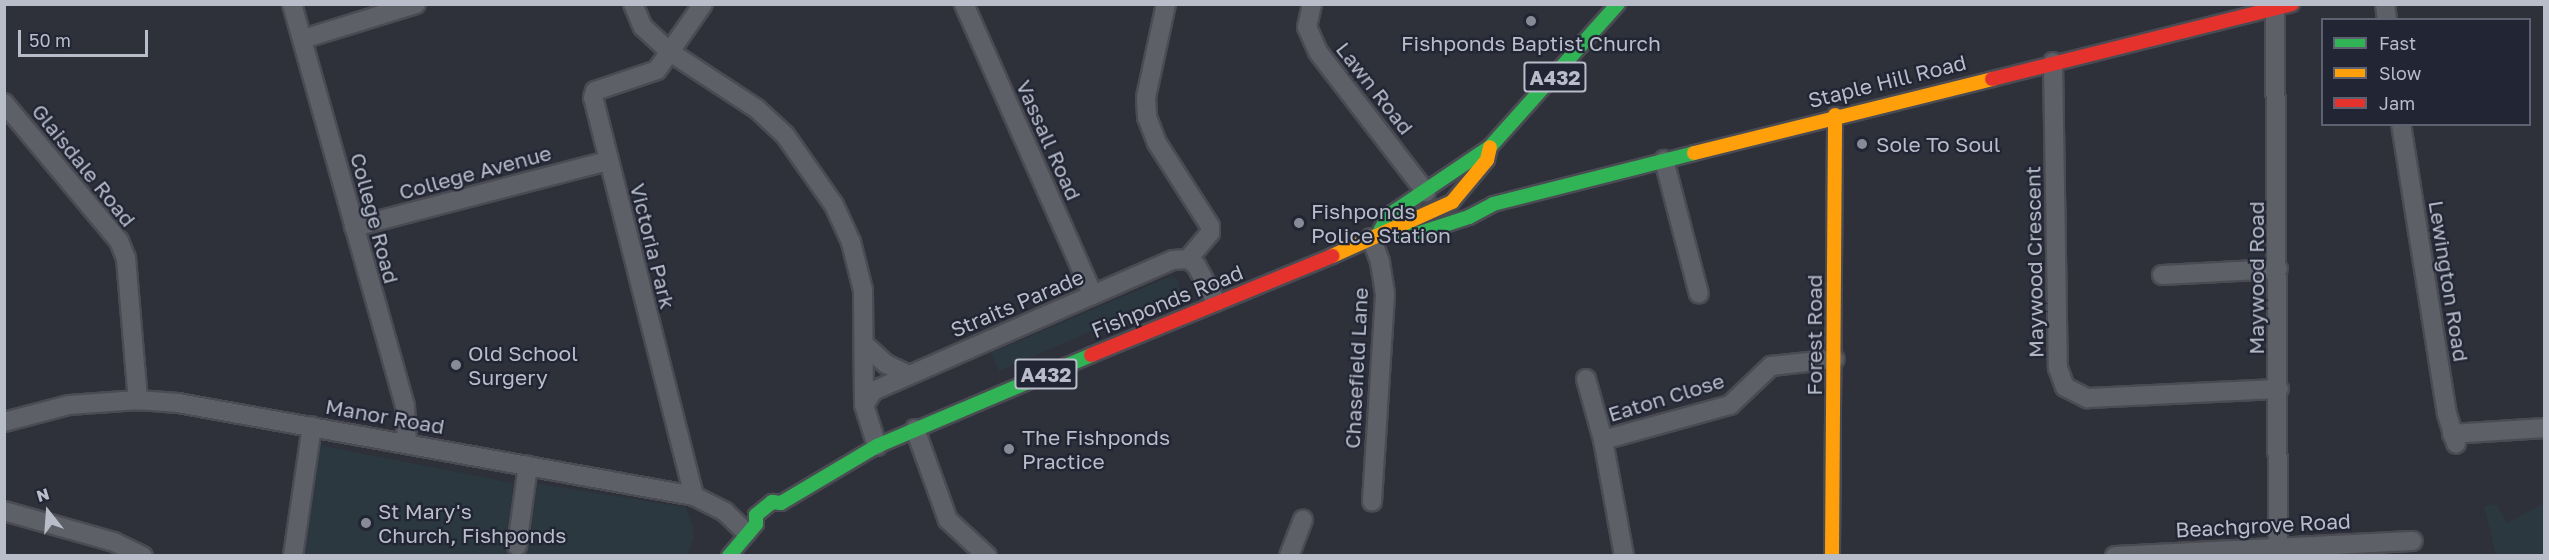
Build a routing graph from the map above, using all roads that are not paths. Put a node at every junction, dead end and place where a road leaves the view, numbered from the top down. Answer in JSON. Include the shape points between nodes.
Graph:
{"nodes":[{"id":1,"x":292,"y":4,"type":"edge"},
{"id":2,"x":416,"y":4,"type":"edge"},
{"id":3,"x":633,"y":4,"type":"edge"},
{"id":4,"x":703,"y":4,"type":"edge"},
{"id":5,"x":964,"y":4,"type":"edge"},
{"id":6,"x":1166,"y":4,"type":"edge"},
{"id":7,"x":1312,"y":4,"type":"edge"},
{"id":8,"x":1618,"y":4,"type":"edge"},
{"id":9,"x":2281,"y":6,"type":"edge"},
{"id":10,"x":303,"y":39,"type":"junction"},
{"id":11,"x":670,"y":52,"type":"junction"},
{"id":12,"x":2053,"y":62,"type":"junction"},
{"id":13,"x":4,"y":103,"type":"edge"},
{"id":14,"x":1835,"y":115,"type":"junction"},
{"id":15,"x":2401,"y":126,"type":"edge"},
{"id":16,"x":1490,"y":147,"type":"junction"},
{"id":17,"x":1664,"y":160,"type":"junction"},
{"id":18,"x":608,"y":161,"type":"junction"},
{"id":19,"x":1426,"y":192,"type":"junction"},
{"id":20,"x":1452,"y":202,"type":"junction"},
{"id":21,"x":1493,"y":204,"type":"junction"},
{"id":22,"x":354,"y":227,"type":"junction"},
{"id":23,"x":1379,"y":235,"type":"junction"},
{"id":24,"x":1188,"y":259,"type":"junction"},
{"id":25,"x":2278,"y":269,"type":"junction"},
{"id":26,"x":2162,"y":274,"type":"dead end"},
{"id":27,"x":1699,"y":294,"type":"dead end"},
{"id":28,"x":1093,"y":295,"type":"junction"},
{"id":29,"x":1215,"y":302,"type":"junction"},
{"id":30,"x":866,"y":346,"type":"junction"},
{"id":31,"x":1835,"y":359,"type":"junction"},
{"id":32,"x":909,"y":375,"type":"junction"},
{"id":33,"x":1586,"y":379,"type":"dead end"},
{"id":34,"x":2279,"y":389,"type":"junction"},
{"id":35,"x":138,"y":400,"type":"junction"},
{"id":36,"x":864,"y":405,"type":"junction"},
{"id":37,"x":4,"y":422,"type":"edge"},
{"id":38,"x":312,"y":426,"type":"junction"},
{"id":39,"x":2544,"y":428,"type":"edge"},
{"id":40,"x":915,"y":429,"type":"junction"},
{"id":41,"x":1603,"y":440,"type":"junction"},
{"id":42,"x":407,"y":443,"type":"junction"},
{"id":43,"x":878,"y":446,"type":"junction"},
{"id":44,"x":528,"y":466,"type":"junction"},
{"id":45,"x":694,"y":496,"type":"junction"},
{"id":46,"x":1372,"y":502,"type":"dead end"},
{"id":47,"x":4,"y":511,"type":"edge"},
{"id":48,"x":778,"y":513,"type":"junction"},
{"id":49,"x":1303,"y":520,"type":"dead end"},
{"id":50,"x":751,"y":529,"type":"junction"},
{"id":51,"x":517,"y":546,"type":"dead end"},
{"id":52,"x":2408,"y":546,"type":"edge"},
{"id":53,"x":2278,"y":547,"type":"junction"},
{"id":54,"x":2208,"y":553,"type":"edge"},
{"id":55,"x":143,"y":555,"type":"edge"},
{"id":56,"x":293,"y":555,"type":"edge"},
{"id":57,"x":729,"y":555,"type":"edge"},
{"id":58,"x":987,"y":555,"type":"edge"},
{"id":59,"x":1289,"y":555,"type":"edge"},
{"id":60,"x":1624,"y":555,"type":"edge"},
{"id":61,"x":1832,"y":555,"type":"edge"},
{"id":62,"x":2115,"y":555,"type":"edge"}],
"edges":[{"from":1,"to":10,"type":"street","name":"College Road"},
{"from":2,"to":10,"type":"street"},
{"from":3,"to":11,"type":"street","via":[[643,27]]},
{"from":4,"to":11,"type":"street"},
{"from":5,"to":28,"type":"street","name":"Vassall Road"},
{"from":6,"to":24,"type":"street","via":[[1146,97],[1147,117],[1157,143],[1210,226],[1210,233]]},
{"from":7,"to":19,"type":"street","name":"Lawn Road","via":[[1307,27],[1318,52]]},
{"from":8,"to":16,"type":"main road","number":"A432"},
{"from":9,"to":12,"type":"main road","name":"Staple Hill Road"},
{"from":9,"to":25,"type":"street","name":"Maywood Road"},
{"from":10,"to":22,"type":"street","name":"College Road"},
{"from":11,"to":18,"type":"street","name":"Victoria Park","via":[[648,75],[596,91],[593,98]]},
{"from":11,"to":30,"type":"street","via":[[756,109],[812,168],[851,242],[863,290]]},
{"from":12,"to":14,"type":"main road","name":"Staple Hill Road"},
{"from":12,"to":34,"type":"street","name":"Maywood Crescent","via":[[2058,368],[2065,387],[2086,398]]},
{"from":13,"to":35,"type":"street","name":"Glaisdale Road","via":[[119,241],[126,258]]},
{"from":14,"to":17,"type":"main road","name":"Staple Hill Road"},
{"from":14,"to":31,"type":"main road","name":"Forest Road"},
{"from":15,"to":39,"type":"street","name":"Lewington Road","via":[[2454,439]]},
{"from":16,"to":19,"type":"main road","number":"A432"},
{"from":16,"to":20,"type":"main road","number":"A432","via":[[1487,160]]},
{"from":17,"to":21,"type":"main road","name":"Staple Hill Road"},
{"from":17,"to":27,"type":"street"},
{"from":18,"to":22,"type":"street","name":"College Avenue"},
{"from":18,"to":45,"type":"street","name":"Victoria Park"},
{"from":19,"to":23,"type":"main road","number":"A432","via":[[1389,215]]},
{"from":20,"to":21,"type":"main road","name":"Staple Hill Road"},
{"from":20,"to":23,"type":"main road","name":"Fishponds Road","number":"A432"},
{"from":21,"to":23,"type":"main road","name":"Staple Hill Road","via":[[1469,217],[1417,234]]},
{"from":22,"to":42,"type":"street","name":"College Road","via":[[405,406]]},
{"from":23,"to":29,"type":"main road","name":"Fishponds Road","number":"A432"},
{"from":23,"to":46,"type":"street","name":"Chasefield Lane","via":[[1385,295]]},
{"from":24,"to":28,"type":"street","name":"Straits Parade","via":[[1173,260]]},
{"from":24,"to":29,"type":"street","via":[[1202,271]]},
{"from":25,"to":26,"type":"street"},
{"from":25,"to":34,"type":"street","name":"Maywood Road"},
{"from":28,"to":32,"type":"street","name":"Straits Parade"},
{"from":29,"to":40,"type":"main road","name":"Fishponds Road","number":"A432"},
{"from":30,"to":32,"type":"street","via":[[886,364]]},
{"from":30,"to":36,"type":"street"},
{"from":31,"to":41,"type":"street","name":"Eaton Close","via":[[1771,366],[1730,405]]},
{"from":31,"to":61,"type":"main road","name":"Forest Road"},
{"from":32,"to":36,"type":"street","name":"Straits Parade","via":[[873,391]]},
{"from":33,"to":41,"type":"street","name":"Eaton Close"},
{"from":34,"to":53,"type":"street","name":"Maywood Road"},
{"from":35,"to":37,"type":"street","name":"Manor Road","via":[[69,405]]},
{"from":35,"to":38,"type":"street","name":"Manor Road"},
{"from":36,"to":43,"type":"street"},
{"from":38,"to":42,"type":"street","name":"Manor Road"},
{"from":38,"to":56,"type":"street"},
{"from":40,"to":43,"type":"main road","name":"Fishponds Road","number":"A432"},
{"from":40,"to":58,"type":"street","via":[[948,520]]},
{"from":41,"to":60,"type":"street","name":"Eaton Close"},
{"from":42,"to":44,"type":"street","name":"Manor Road"},
{"from":43,"to":48,"type":"main road","name":"Fishponds Road","number":"A432"},
{"from":44,"to":45,"type":"street","name":"Manor Road"},
{"from":44,"to":51,"type":"street"},
{"from":45,"to":50,"type":"street","name":"Manor Road"},
{"from":47,"to":55,"type":"street","via":[[114,542]]},
{"from":48,"to":50,"type":"main road","name":"Fishponds Road","number":"A432","via":[[766,527]]},
{"from":48,"to":50,"type":"main road","name":"Fishponds Road","number":"A432","via":[[772,502],[759,512]]},
{"from":49,"to":59,"type":"street"},
{"from":50,"to":57,"type":"main road","name":"Fishponds Road","number":"A432"},
{"from":52,"to":53,"type":"street","name":"Beachgrove Road"},
{"from":53,"to":54,"type":"street","name":"Beachgrove Road"},
{"from":54,"to":62,"type":"street","name":"Beachgrove Road"}]}
